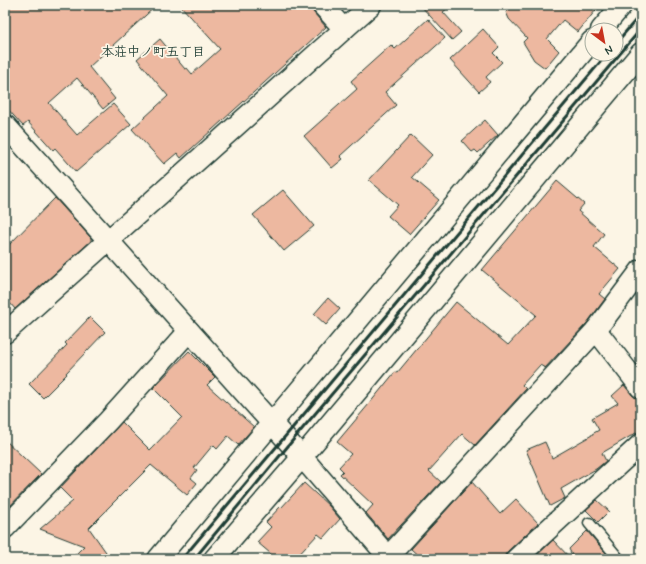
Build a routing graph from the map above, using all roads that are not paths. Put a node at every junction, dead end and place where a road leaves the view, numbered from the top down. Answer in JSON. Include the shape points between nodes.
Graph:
{"nodes":[{"id":1,"x":322,"y":5,"type":"edge"},
{"id":2,"x":371,"y":5,"type":"edge"},
{"id":3,"x":622,"y":5,"type":"edge"},
{"id":4,"x":608,"y":22,"type":"edge"},
{"id":5,"x":344,"y":30,"type":"junction"},
{"id":6,"x":584,"y":51,"type":"edge"},
{"id":7,"x":641,"y":53,"type":"edge"},
{"id":8,"x":5,"y":125,"type":"edge"},
{"id":9,"x":108,"y":241,"type":"junction"},
{"id":10,"x":641,"y":270,"type":"edge"},
{"id":11,"x":596,"y":330,"type":"junction"},
{"id":12,"x":189,"y":331,"type":"junction"},
{"id":13,"x":5,"y":333,"type":"edge"},
{"id":14,"x":641,"y":388,"type":"edge"},
{"id":15,"x":272,"y":424,"type":"junction"},
{"id":16,"x":641,"y":444,"type":"edge"},
{"id":17,"x":302,"y":457,"type":"junction"},
{"id":18,"x":589,"y":523,"type":"dead end"},
{"id":19,"x":5,"y":528,"type":"edge"},
{"id":20,"x":388,"y":558,"type":"edge"},
{"id":21,"x":158,"y":559,"type":"edge"},
{"id":22,"x":214,"y":559,"type":"edge"},
{"id":23,"x":516,"y":559,"type":"edge"},
{"id":24,"x":619,"y":559,"type":"edge"}],
"edges":[{"from":1,"to":5,"type":"street"},
{"from":2,"to":5,"type":"street"},
{"from":3,"to":4,"type":"street"},
{"from":5,"to":9,"type":"street"},
{"from":6,"to":15,"type":"street"},
{"from":7,"to":17,"type":"street"},
{"from":8,"to":9,"type":"street"},
{"from":9,"to":12,"type":"street"},
{"from":9,"to":13,"type":"street"},
{"from":10,"to":11,"type":"street"},
{"from":11,"to":14,"type":"street"},
{"from":11,"to":20,"type":"street"},
{"from":12,"to":15,"type":"street"},
{"from":12,"to":19,"type":"street","via":[[108,421]]},
{"from":15,"to":17,"type":"street"},
{"from":15,"to":21,"type":"street"},
{"from":16,"to":23,"type":"street"},
{"from":17,"to":20,"type":"street"},
{"from":17,"to":22,"type":"street"},
{"from":18,"to":24,"type":"lane"}]}
